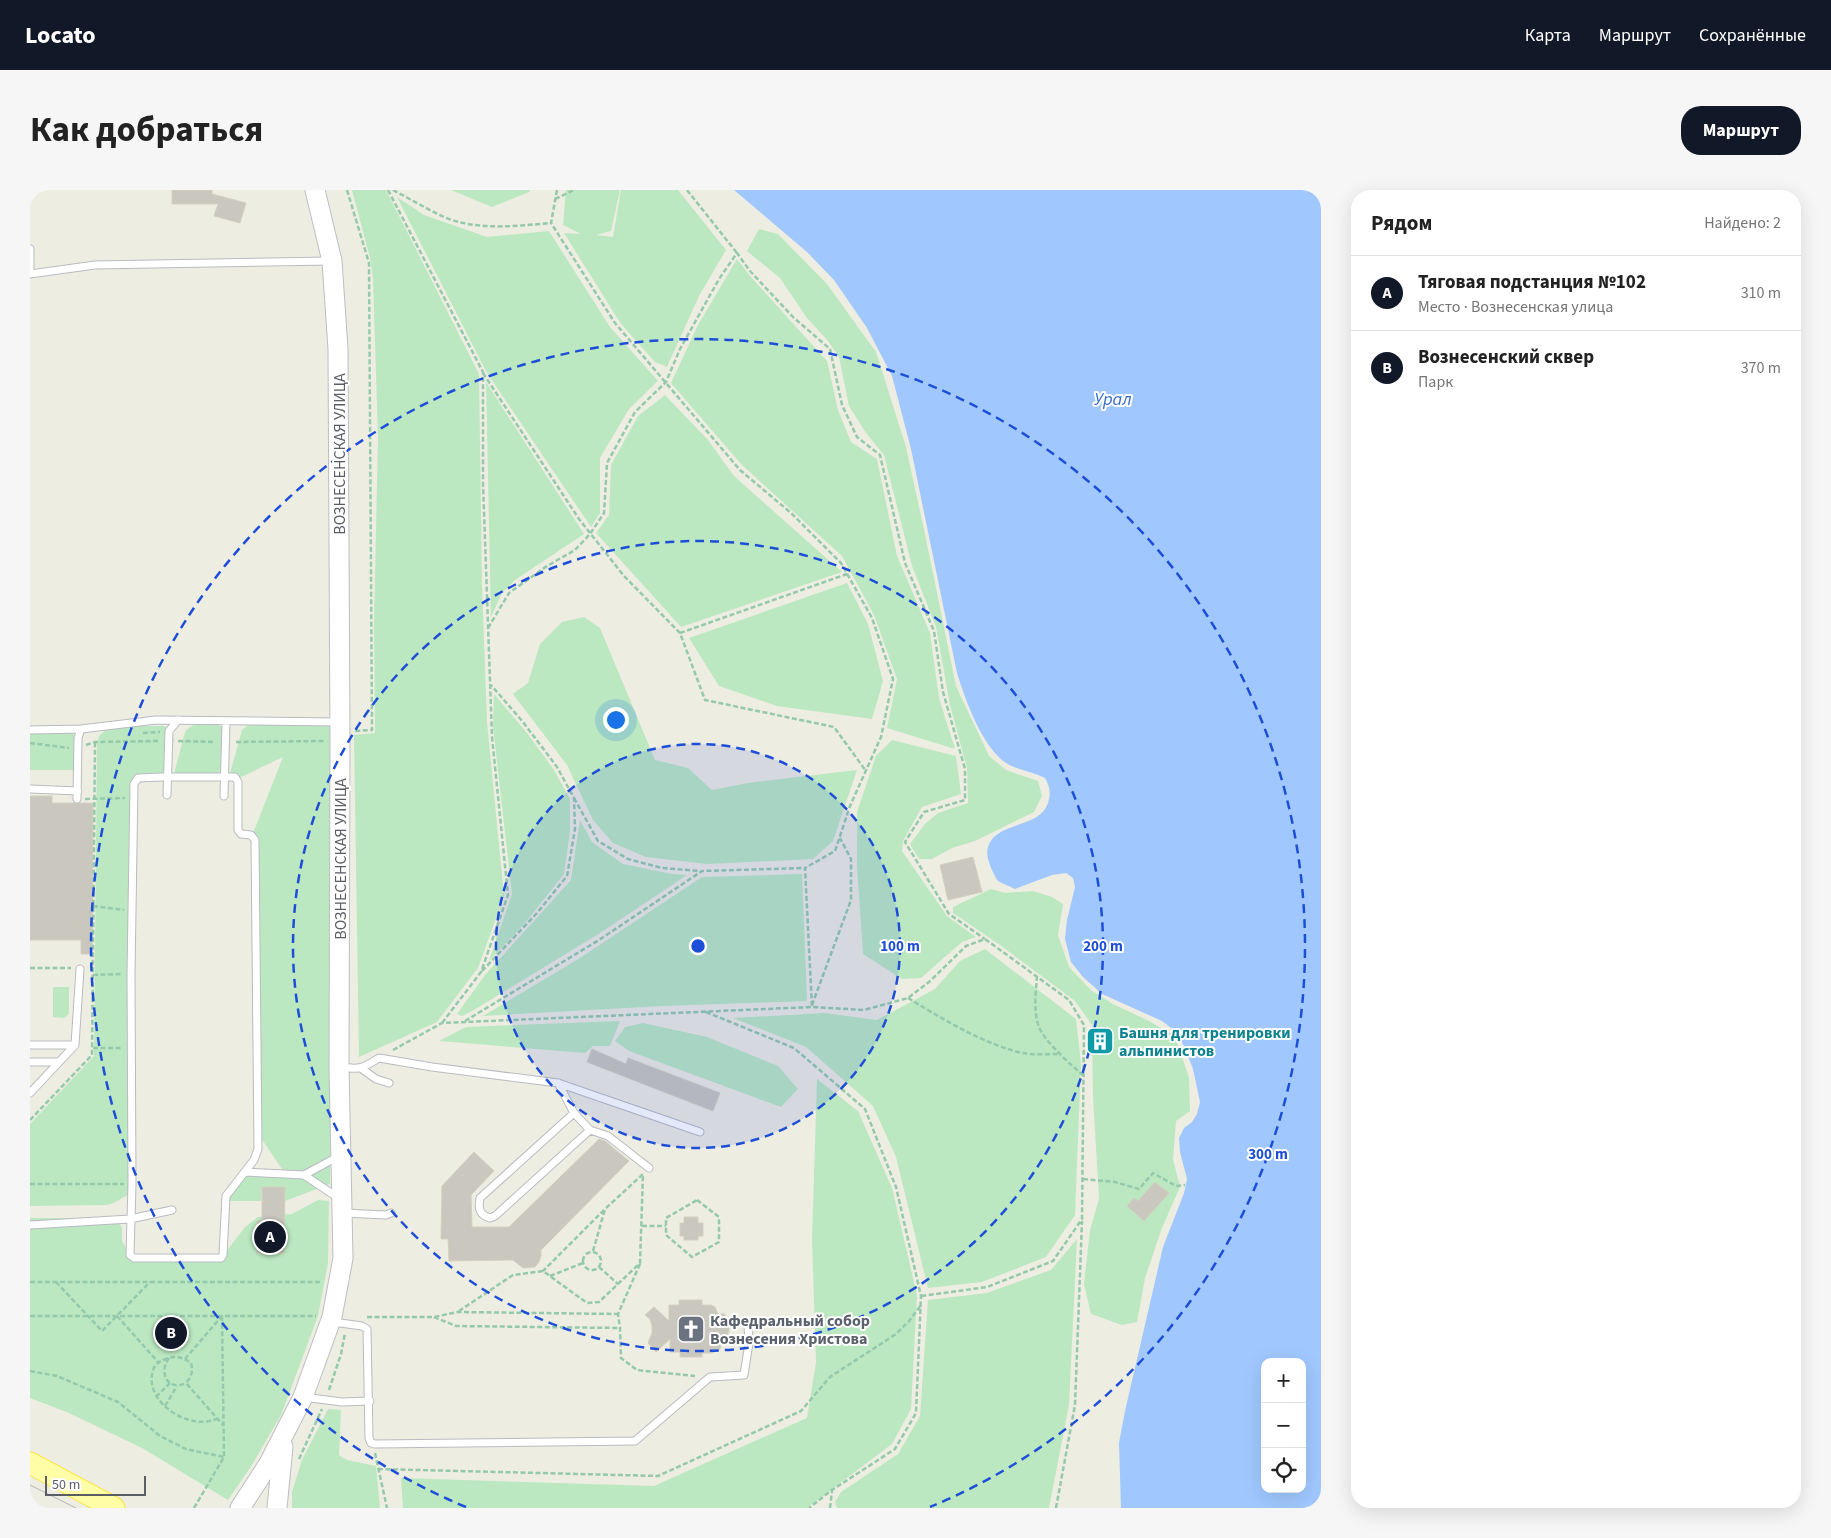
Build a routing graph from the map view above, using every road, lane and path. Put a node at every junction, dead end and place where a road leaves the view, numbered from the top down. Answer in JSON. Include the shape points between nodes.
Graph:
{"nodes":[{"id":1,"x":315,"y":190,"type":"edge"},
{"id":2,"x":388,"y":190,"type":"edge"},
{"id":3,"x":393,"y":190,"type":"edge"},
{"id":4,"x":557,"y":190,"type":"edge"},
{"id":5,"x":574,"y":190,"type":"edge"},
{"id":6,"x":687,"y":190,"type":"edge"},
{"id":7,"x":555,"y":199,"type":"junction"},
{"id":8,"x":551,"y":222,"type":"junction"},
{"id":9,"x":30,"y":249,"type":"edge"},
{"id":10,"x":737,"y":253,"type":"junction"},
{"id":11,"x":332,"y":261,"type":"junction"},
{"id":12,"x":30,"y":274,"type":"edge"},
{"id":13,"x":482,"y":372,"type":"junction"},
{"id":14,"x":666,"y":382,"type":"junction"},
{"id":15,"x":590,"y":534,"type":"junction"},
{"id":16,"x":848,"y":574,"type":"junction"},
{"id":17,"x":488,"y":628,"type":"junction"},
{"id":18,"x":680,"y":633,"type":"junction"},
{"id":19,"x":490,"y":684,"type":"junction"},
{"id":20,"x":178,"y":720,"type":"junction"},
{"id":21,"x":226,"y":722,"type":"junction"},
{"id":22,"x":81,"y":729,"type":"junction"},
{"id":23,"x":30,"y":730,"type":"edge"},
{"id":24,"x":168,"y":731,"type":"junction"},
{"id":25,"x":340,"y":732,"type":"junction"},
{"id":26,"x":141,"y":733,"type":"dead end"},
{"id":27,"x":169,"y":741,"type":"junction"},
{"id":28,"x":95,"y":742,"type":"junction"},
{"id":29,"x":227,"y":742,"type":"junction"},
{"id":30,"x":30,"y":743,"type":"edge"},
{"id":31,"x":78,"y":749,"type":"junction"},
{"id":32,"x":866,"y":771,"type":"junction"},
{"id":33,"x":166,"y":777,"type":"junction"},
{"id":34,"x":224,"y":777,"type":"junction"},
{"id":35,"x":30,"y":789,"type":"edge"},
{"id":36,"x":78,"y":791,"type":"junction"},
{"id":37,"x":166,"y":795,"type":"dead end"},
{"id":38,"x":224,"y":796,"type":"dead end"},
{"id":39,"x":94,"y":798,"type":"junction"},
{"id":40,"x":134,"y":798,"type":"junction"},
{"id":41,"x":574,"y":798,"type":"junction"},
{"id":42,"x":77,"y":799,"type":"dead end"},
{"id":43,"x":840,"y":837,"type":"junction"},
{"id":44,"x":805,"y":868,"type":"junction"},
{"id":45,"x":702,"y":871,"type":"junction"},
{"id":46,"x":93,"y":906,"type":"junction"},
{"id":47,"x":133,"y":911,"type":"junction"},
{"id":48,"x":985,"y":939,"type":"junction"},
{"id":49,"x":80,"y":969,"type":"dead end"},
{"id":50,"x":482,"y":972,"type":"junction"},
{"id":51,"x":1037,"y":976,"type":"junction"},
{"id":52,"x":908,"y":998,"type":"junction"},
{"id":53,"x":812,"y":1007,"type":"junction"},
{"id":54,"x":705,"y":1012,"type":"junction"},
{"id":55,"x":464,"y":1022,"type":"junction"},
{"id":56,"x":442,"y":1023,"type":"junction"},
{"id":57,"x":30,"y":1045,"type":"edge"},
{"id":58,"x":74,"y":1045,"type":"junction"},
{"id":59,"x":92,"y":1048,"type":"junction"},
{"id":60,"x":131,"y":1048,"type":"junction"},
{"id":61,"x":1060,"y":1054,"type":"junction"},
{"id":62,"x":378,"y":1058,"type":"junction"},
{"id":63,"x":30,"y":1062,"type":"edge"},
{"id":64,"x":58,"y":1062,"type":"junction"},
{"id":65,"x":339,"y":1067,"type":"junction"},
{"id":66,"x":362,"y":1068,"type":"junction"},
{"id":67,"x":1084,"y":1076,"type":"junction"},
{"id":68,"x":389,"y":1082,"type":"dead end"},
{"id":69,"x":558,"y":1083,"type":"junction"},
{"id":70,"x":30,"y":1093,"type":"edge"},
{"id":71,"x":574,"y":1113,"type":"junction"},
{"id":72,"x":30,"y":1120,"type":"edge"},
{"id":73,"x":590,"y":1130,"type":"junction"},
{"id":74,"x":700,"y":1132,"type":"dead end"},
{"id":75,"x":341,"y":1154,"type":"junction"},
{"id":76,"x":648,"y":1168,"type":"dead end"},
{"id":77,"x":246,"y":1172,"type":"junction"},
{"id":78,"x":304,"y":1175,"type":"junction"},
{"id":79,"x":1083,"y":1179,"type":"junction"},
{"id":80,"x":30,"y":1184,"type":"edge"},
{"id":81,"x":132,"y":1184,"type":"junction"},
{"id":82,"x":1186,"y":1185,"type":"dead end"},
{"id":83,"x":343,"y":1206,"type":"junction"},
{"id":84,"x":605,"y":1209,"type":"junction"},
{"id":85,"x":172,"y":1210,"type":"dead end"},
{"id":86,"x":391,"y":1213,"type":"dead end"},
{"id":87,"x":130,"y":1220,"type":"junction"},
{"id":88,"x":1082,"y":1220,"type":"junction"},
{"id":89,"x":30,"y":1225,"type":"edge"},
{"id":90,"x":642,"y":1226,"type":"junction"},
{"id":91,"x":666,"y":1226,"type":"junction"},
{"id":92,"x":593,"y":1252,"type":"junction"},
{"id":93,"x":583,"y":1262,"type":"junction"},
{"id":94,"x":640,"y":1263,"type":"junction"},
{"id":95,"x":599,"y":1268,"type":"junction"},
{"id":96,"x":543,"y":1271,"type":"junction"},
{"id":97,"x":550,"y":1276,"type":"junction"},
{"id":98,"x":56,"y":1282,"type":"junction"},
{"id":99,"x":150,"y":1282,"type":"junction"},
{"id":100,"x":322,"y":1282,"type":"dead end"},
{"id":101,"x":31,"y":1283,"type":"edge"},
{"id":102,"x":618,"y":1284,"type":"junction"},
{"id":103,"x":921,"y":1296,"type":"junction"},
{"id":104,"x":921,"y":1305,"type":"junction"},
{"id":105,"x":458,"y":1312,"type":"junction"},
{"id":106,"x":618,"y":1314,"type":"junction"},
{"id":107,"x":30,"y":1316,"type":"edge"},
{"id":108,"x":86,"y":1316,"type":"junction"},
{"id":109,"x":117,"y":1316,"type":"junction"},
{"id":110,"x":222,"y":1316,"type":"junction"},
{"id":111,"x":366,"y":1317,"type":"dead end"},
{"id":112,"x":434,"y":1317,"type":"junction"},
{"id":113,"x":331,"y":1319,"type":"junction"},
{"id":114,"x":748,"y":1326,"type":"dead end"},
{"id":115,"x":620,"y":1328,"type":"junction"},
{"id":116,"x":170,"y":1357,"type":"junction"},
{"id":117,"x":185,"y":1359,"type":"junction"},
{"id":118,"x":158,"y":1362,"type":"junction"},
{"id":119,"x":30,"y":1371,"type":"edge"},
{"id":120,"x":710,"y":1377,"type":"junction"},
{"id":121,"x":170,"y":1383,"type":"junction"},
{"id":122,"x":186,"y":1383,"type":"junction"},
{"id":123,"x":177,"y":1385,"type":"junction"},
{"id":124,"x":156,"y":1397,"type":"junction"},
{"id":125,"x":303,"y":1397,"type":"junction"},
{"id":126,"x":370,"y":1401,"type":"junction"},
{"id":127,"x":165,"y":1406,"type":"junction"},
{"id":128,"x":218,"y":1418,"type":"junction"},
{"id":129,"x":223,"y":1425,"type":"junction"},
{"id":130,"x":284,"y":1435,"type":"junction"},
{"id":131,"x":373,"y":1444,"type":"junction"},
{"id":132,"x":224,"y":1457,"type":"junction"},
{"id":133,"x":30,"y":1463,"type":"edge"},
{"id":134,"x":378,"y":1469,"type":"junction"},
{"id":135,"x":832,"y":1490,"type":"junction"},
{"id":136,"x":114,"y":1508,"type":"edge"},
{"id":137,"x":194,"y":1508,"type":"edge"},
{"id":138,"x":240,"y":1508,"type":"edge"},
{"id":139,"x":277,"y":1508,"type":"edge"},
{"id":140,"x":387,"y":1508,"type":"edge"},
{"id":141,"x":810,"y":1508,"type":"edge"},
{"id":142,"x":830,"y":1508,"type":"edge"},
{"id":143,"x":1056,"y":1508,"type":"edge"}],
"edges":[{"from":1,"to":11,"type":"main road","name":"ВОЗНЕСЕНСКАЯ УЛИЦА"},
{"from":2,"to":13,"type":"path"},
{"from":3,"to":8,"type":"path","via":[[445,217],[478,226]]},
{"from":4,"to":7,"type":"path"},
{"from":5,"to":7,"type":"path"},
{"from":6,"to":10,"type":"path"},
{"from":7,"to":8,"type":"path"},
{"from":8,"to":14,"type":"path","via":[[615,324]]},
{"from":9,"to":12,"type":"lane"},
{"from":10,"to":14,"type":"path","via":[[680,349]]},
{"from":10,"to":48,"type":"path","via":[[792,317],[830,349],[842,406],[857,437],[880,455],[905,563],[934,631],[943,692],[964,769],[965,800],[924,812],[905,842],[949,914]]},
{"from":11,"to":12,"type":"lane","via":[[95,265]]},
{"from":11,"to":25,"type":"main road","name":"ВОЗНЕСЕНСКАЯ УЛИЦА","via":[[338,349]]},
{"from":13,"to":15,"type":"path"},
{"from":13,"to":17,"type":"path","via":[[482,483]]},
{"from":14,"to":15,"type":"path","via":[[635,412],[607,463],[604,513]]},
{"from":14,"to":16,"type":"path","via":[[740,470],[792,513]]},
{"from":15,"to":17,"type":"path","via":[[575,550],[509,593]]},
{"from":15,"to":18,"type":"path","via":[[624,576]]},
{"from":16,"to":18,"type":"path"},
{"from":16,"to":32,"type":"path","via":[[872,618],[893,679],[881,737]]},
{"from":17,"to":19,"type":"path"},
{"from":18,"to":32,"type":"path","via":[[705,700],[834,726]]},
{"from":19,"to":41,"type":"path","via":[[557,767]]},
{"from":19,"to":50,"type":"path","via":[[492,737],[508,895]]},
{"from":20,"to":21,"type":"lane"},
{"from":20,"to":22,"type":"lane"},
{"from":20,"to":24,"type":"lane"},
{"from":21,"to":25,"type":"lane"},
{"from":21,"to":29,"type":"lane"},
{"from":22,"to":23,"type":"lane"},
{"from":22,"to":31,"type":"lane"},
{"from":24,"to":26,"type":"path"},
{"from":24,"to":27,"type":"lane"},
{"from":25,"to":29,"type":"path"},
{"from":25,"to":65,"type":"main road","name":"ВОЗНЕСЕНСКАЯ УЛИЦА"},
{"from":27,"to":28,"type":"path"},
{"from":27,"to":29,"type":"path"},
{"from":27,"to":33,"type":"lane"},
{"from":28,"to":31,"type":"path"},
{"from":28,"to":39,"type":"path"},
{"from":29,"to":34,"type":"lane"},
{"from":30,"to":31,"type":"path"},
{"from":31,"to":36,"type":"lane"},
{"from":32,"to":43,"type":"path"},
{"from":33,"to":34,"type":"lane"},
{"from":33,"to":37,"type":"lane"},
{"from":33,"to":40,"type":"lane","via":[[136,780]]},
{"from":34,"to":38,"type":"lane"},
{"from":34,"to":77,"type":"lane","via":[[237,780],[238,830],[255,840],[259,1135],[254,1160]]},
{"from":35,"to":36,"type":"lane"},
{"from":36,"to":42,"type":"lane"},
{"from":39,"to":40,"type":"path"},
{"from":39,"to":46,"type":"path"},
{"from":40,"to":47,"type":"lane"},
{"from":41,"to":45,"type":"path","via":[[598,841],[628,859],[662,868]]},
{"from":41,"to":50,"type":"path","via":[[575,829],[567,876]]},
{"from":43,"to":44,"type":"path","via":[[835,851]]},
{"from":43,"to":53,"type":"path","via":[[851,859],[851,900]]},
{"from":44,"to":45,"type":"path"},
{"from":44,"to":53,"type":"path"},
{"from":45,"to":55,"type":"path","via":[[599,940]]},
{"from":46,"to":47,"type":"path"},
{"from":46,"to":59,"type":"path"},
{"from":47,"to":60,"type":"lane"},
{"from":48,"to":51,"type":"path"},
{"from":48,"to":52,"type":"path","via":[[966,946]]},
{"from":49,"to":58,"type":"lane"},
{"from":50,"to":56,"type":"path"},
{"from":51,"to":61,"type":"path","via":[[1035,1004],[1039,1028]]},
{"from":51,"to":67,"type":"path","via":[[1070,1000],[1084,1025]]},
{"from":52,"to":53,"type":"path","via":[[864,1010]]},
{"from":52,"to":61,"type":"path","via":[[983,1039],[1023,1053]]},
{"from":53,"to":54,"type":"path"},
{"from":54,"to":55,"type":"path"},
{"from":54,"to":103,"type":"path","via":[[794,1048],[865,1109],[896,1187]]},
{"from":55,"to":56,"type":"path"},
{"from":56,"to":62,"type":"path"},
{"from":57,"to":58,"type":"lane"},
{"from":58,"to":64,"type":"lane"},
{"from":59,"to":60,"type":"path"},
{"from":59,"to":72,"type":"path","via":[[92,1055]]},
{"from":60,"to":81,"type":"lane"},
{"from":61,"to":67,"type":"path"},
{"from":62,"to":66,"type":"lane"},
{"from":62,"to":69,"type":"lane"},
{"from":63,"to":64,"type":"lane"},
{"from":64,"to":70,"type":"lane"},
{"from":65,"to":66,"type":"lane"},
{"from":65,"to":75,"type":"main road","name":"ВОЗНЕСЕНСКАЯ УЛИЦА"},
{"from":66,"to":68,"type":"lane","via":[[376,1079]]},
{"from":67,"to":79,"type":"path"},
{"from":69,"to":71,"type":"lane"},
{"from":69,"to":74,"type":"lane"},
{"from":71,"to":73,"type":"lane"},
{"from":71,"to":73,"type":"lane","via":[[480,1198],[478,1208],[481,1213],[485,1217],[494,1216]]},
{"from":73,"to":76,"type":"lane","via":[[608,1136]]},
{"from":75,"to":78,"type":"lane"},
{"from":75,"to":83,"type":"main road","name":"ВОЗНЕСЕНСКАЯ УЛИЦА"},
{"from":77,"to":78,"type":"lane"},
{"from":77,"to":87,"type":"lane","via":[[224,1201],[223,1257],[132,1258]]},
{"from":78,"to":83,"type":"lane"},
{"from":79,"to":82,"type":"path","via":[[1115,1182],[1139,1189],[1153,1173],[1176,1186]]},
{"from":79,"to":88,"type":"path"},
{"from":80,"to":81,"type":"path"},
{"from":81,"to":87,"type":"lane"},
{"from":83,"to":86,"type":"lane"},
{"from":83,"to":113,"type":"main road","name":"ВОЗНЕСЕНСКАЯ УЛИЦА","via":[[343,1258]]},
{"from":84,"to":90,"type":"path","via":[[643,1174]]},
{"from":84,"to":92,"type":"path"},
{"from":84,"to":96,"type":"path"},
{"from":85,"to":87,"type":"lane"},
{"from":87,"to":89,"type":"lane"},
{"from":88,"to":103,"type":"path","via":[[1053,1261],[987,1287]]},
{"from":88,"to":143,"type":"path","via":[[1075,1405]]},
{"from":90,"to":91,"type":"path"},
{"from":90,"to":94,"type":"path"},
{"from":91,"to":91,"type":"path","via":[[666,1235],[692,1257],[719,1242],[719,1217],[697,1200],[666,1218]]},
{"from":92,"to":93,"type":"path","via":[[588,1253]]},
{"from":92,"to":95,"type":"path","via":[[601,1258]]},
{"from":93,"to":95,"type":"path","via":[[589,1270]]},
{"from":93,"to":97,"type":"path"},
{"from":94,"to":102,"type":"path"},
{"from":94,"to":106,"type":"path"},
{"from":95,"to":102,"type":"path"},
{"from":96,"to":97,"type":"path"},
{"from":96,"to":105,"type":"path","via":[[513,1275]]},
{"from":97,"to":102,"type":"path","via":[[587,1303],[598,1302]]},
{"from":98,"to":99,"type":"path"},
{"from":98,"to":101,"type":"path"},
{"from":98,"to":108,"type":"path"},
{"from":99,"to":100,"type":"path"},
{"from":99,"to":109,"type":"path"},
{"from":103,"to":104,"type":"path"},
{"from":104,"to":134,"type":"path","via":[[896,1334],[830,1377],[801,1411],[658,1476]]},
{"from":104,"to":135,"type":"path","via":[[916,1414],[896,1449]]},
{"from":105,"to":106,"type":"path"},
{"from":105,"to":112,"type":"path"},
{"from":106,"to":115,"type":"path"},
{"from":107,"to":108,"type":"path"},
{"from":108,"to":109,"type":"path"},
{"from":108,"to":109,"type":"path","via":[[102,1331]]},
{"from":109,"to":110,"type":"path"},
{"from":109,"to":118,"type":"path"},
{"from":110,"to":113,"type":"path"},
{"from":110,"to":117,"type":"path"},
{"from":110,"to":129,"type":"path"},
{"from":111,"to":112,"type":"path"},
{"from":112,"to":115,"type":"path","via":[[456,1326]]},
{"from":113,"to":125,"type":"main road","name":"ВОЗНЕСЕНСКАЯ УЛИЦА"},
{"from":113,"to":126,"type":"lane","via":[[367,1329]]},
{"from":114,"to":120,"type":"lane","via":[[746,1374]]},
{"from":115,"to":120,"type":"path","via":[[622,1358],[637,1370]]},
{"from":116,"to":117,"type":"path"},
{"from":116,"to":118,"type":"path"},
{"from":116,"to":121,"type":"path","via":[[164,1376]]},
{"from":117,"to":122,"type":"path","via":[[191,1363],[192,1370]]},
{"from":118,"to":124,"type":"path","via":[[151,1380]]},
{"from":119,"to":132,"type":"path","via":[[57,1376],[118,1402],[160,1436],[186,1449]]},
{"from":120,"to":131,"type":"lane","via":[[635,1441]]},
{"from":121,"to":123,"type":"path"},
{"from":121,"to":124,"type":"path"},
{"from":122,"to":123,"type":"path"},
{"from":122,"to":128,"type":"path"},
{"from":123,"to":127,"type":"path"},
{"from":124,"to":127,"type":"path"},
{"from":125,"to":126,"type":"lane","via":[[342,1402]]},
{"from":125,"to":130,"type":"main road","name":"ВОЗНЕСЕНСКАЯ УЛИЦА"},
{"from":126,"to":131,"type":"lane","via":[[369,1438]]},
{"from":127,"to":128,"type":"path","via":[[187,1419],[206,1422]]},
{"from":128,"to":129,"type":"path"},
{"from":129,"to":132,"type":"path"},
{"from":130,"to":138,"type":"main road","name":"ВОЗНЕСЕНСКАЯ УЛИЦА"},
{"from":130,"to":139,"type":"main road"},
{"from":131,"to":134,"type":"path"},
{"from":132,"to":137,"type":"path"},
{"from":133,"to":136,"type":"main road"},
{"from":134,"to":140,"type":"path"},
{"from":135,"to":141,"type":"path"},
{"from":135,"to":142,"type":"path"}]}
